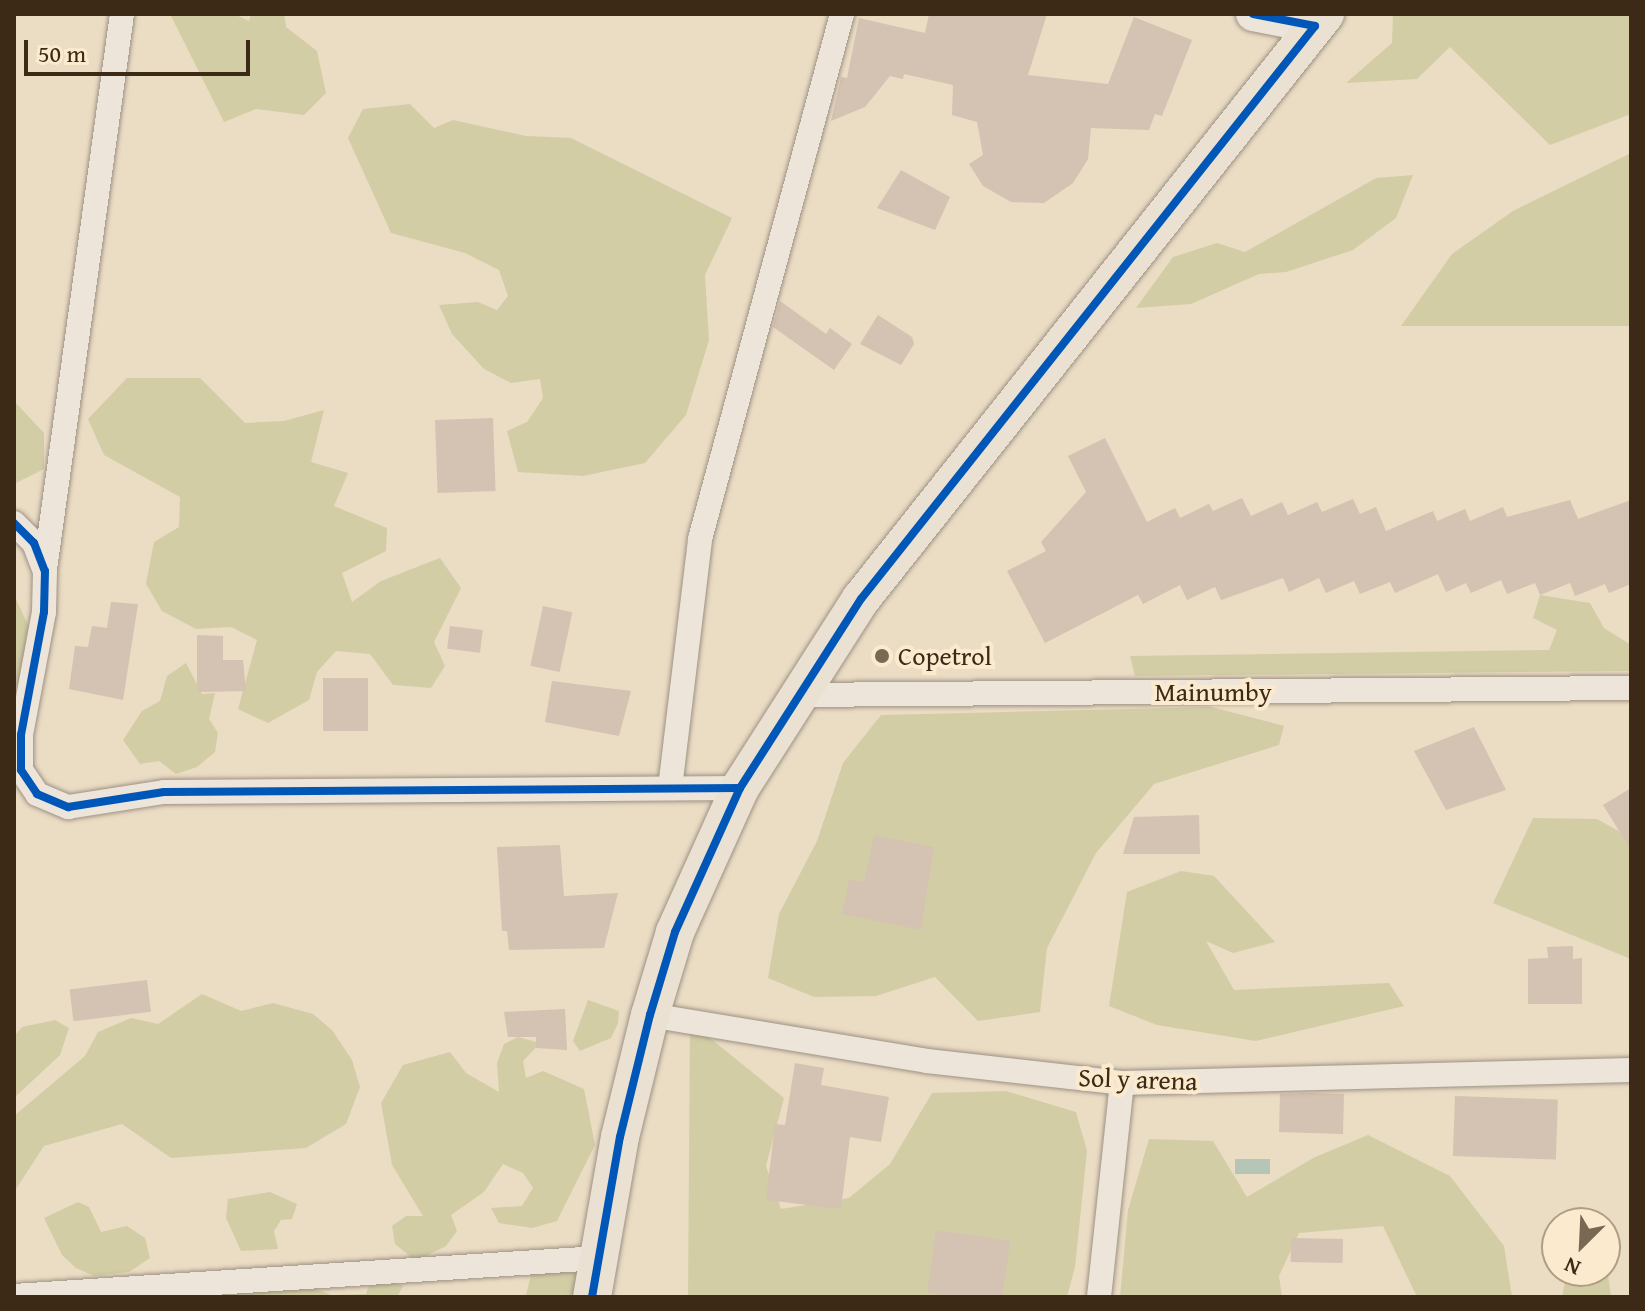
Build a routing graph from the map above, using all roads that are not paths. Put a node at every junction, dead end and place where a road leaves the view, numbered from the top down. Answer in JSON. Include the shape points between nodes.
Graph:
{"nodes":[{"id":1,"x":122,"y":14,"type":"edge"},
{"id":2,"x":842,"y":14,"type":"edge"},
{"id":3,"x":1253,"y":14,"type":"edge"},
{"id":4,"x":1320,"y":20,"type":"edge"},
{"id":5,"x":14,"y":523,"type":"edge"},
{"id":6,"x":45,"y":571,"type":"junction"},
{"id":7,"x":1631,"y":688,"type":"edge"},
{"id":8,"x":795,"y":695,"type":"junction"},
{"id":9,"x":670,"y":788,"type":"junction"},
{"id":10,"x":740,"y":788,"type":"junction"},
{"id":11,"x":650,"y":1015,"type":"junction"},
{"id":12,"x":1631,"y":1070,"type":"edge"},
{"id":13,"x":1122,"y":1083,"type":"junction"},
{"id":14,"x":598,"y":1258,"type":"junction"},
{"id":15,"x":14,"y":1296,"type":"edge"},
{"id":16,"x":592,"y":1297,"type":"edge"},
{"id":17,"x":1099,"y":1297,"type":"edge"}],
"edges":[{"from":1,"to":6,"type":"street"},
{"from":2,"to":9,"type":"street","via":[[700,539]]},
{"from":3,"to":4,"type":"street"},
{"from":4,"to":8,"type":"main road","via":[[898,551]]},
{"from":5,"to":6,"type":"street","via":[[34,543]]},
{"from":6,"to":9,"type":"street","via":[[44,612],[21,735],[21,770],[37,794],[68,807],[164,792]]},
{"from":7,"to":8,"type":"street","name":"Mainumby"},
{"from":8,"to":10,"type":"main road"},
{"from":9,"to":10,"type":"street"},
{"from":10,"to":11,"type":"main road","via":[[681,918]]},
{"from":11,"to":13,"type":"street","name":"Sol y arena","via":[[927,1061]]},
{"from":11,"to":14,"type":"main road"},
{"from":12,"to":13,"type":"street","name":"Sol y arena"},
{"from":13,"to":17,"type":"street"},
{"from":14,"to":15,"type":"street"},
{"from":14,"to":16,"type":"main road"}]}
